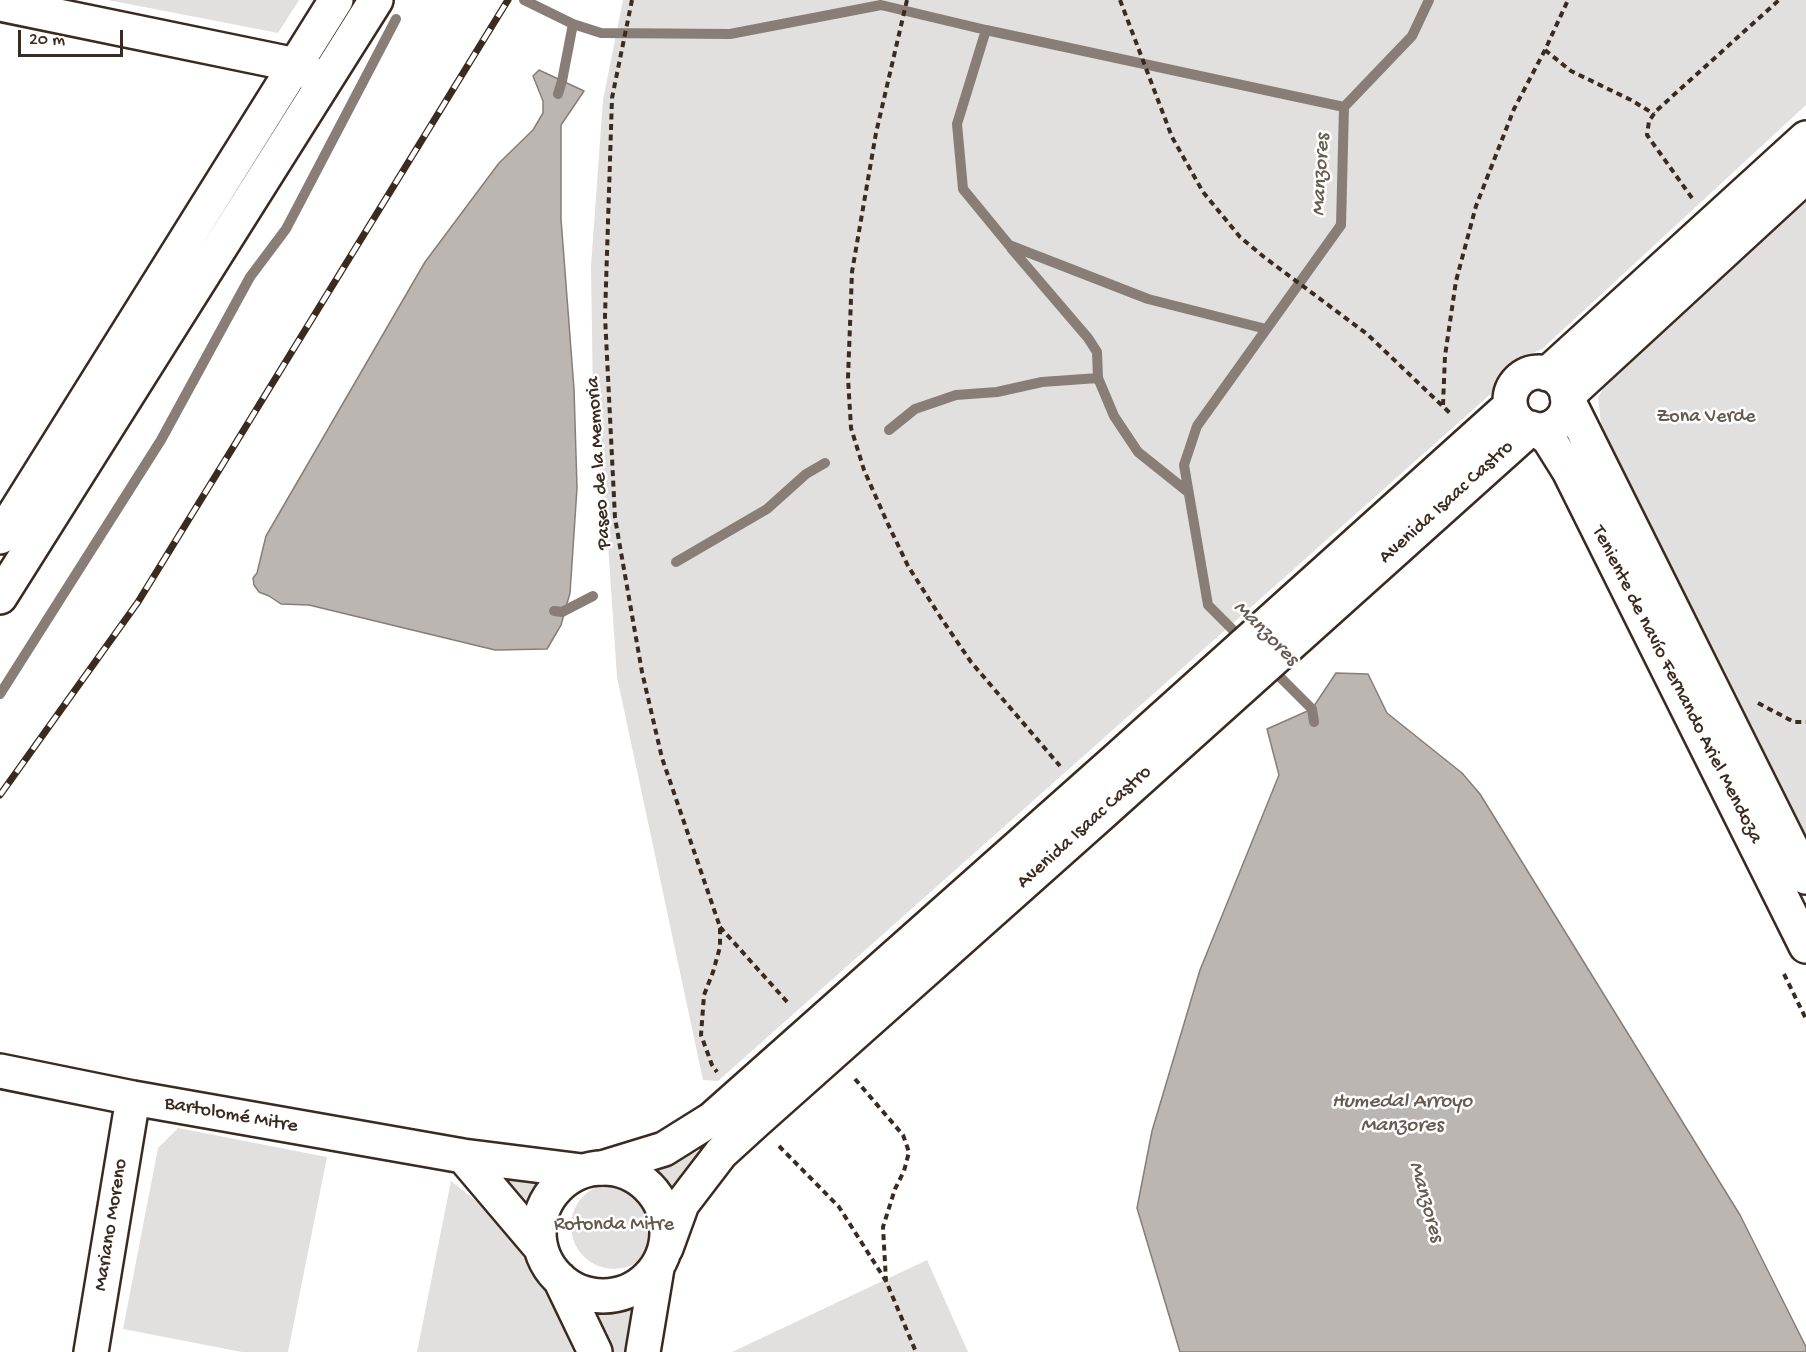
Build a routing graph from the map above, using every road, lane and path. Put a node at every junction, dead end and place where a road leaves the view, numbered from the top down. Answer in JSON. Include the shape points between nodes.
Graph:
{"nodes":[{"id":1,"x":336,"y":0,"type":"edge"},
{"id":2,"x":376,"y":0,"type":"edge"},
{"id":3,"x":632,"y":0,"type":"edge"},
{"id":4,"x":907,"y":0,"type":"edge"},
{"id":5,"x":1568,"y":0,"type":"edge"},
{"id":6,"x":1779,"y":0,"type":"edge"},
{"id":7,"x":1120,"y":2,"type":"edge"},
{"id":8,"x":0,"y":4,"type":"edge"},
{"id":9,"x":1545,"y":50,"type":"junction"},
{"id":10,"x":296,"y":65,"type":"junction"},
{"id":11,"x":326,"y":82,"type":"junction"},
{"id":12,"x":1654,"y":114,"type":"junction"},
{"id":13,"x":1806,"y":138,"type":"edge"},
{"id":14,"x":1806,"y":176,"type":"edge"},
{"id":15,"x":1711,"y":225,"type":"junction"},
{"id":16,"x":1560,"y":390,"type":"junction"},
{"id":17,"x":1443,"y":405,"type":"junction"},
{"id":18,"x":1526,"y":421,"type":"junction"},
{"id":19,"x":1476,"y":437,"type":"junction"},
{"id":20,"x":0,"y":537,"type":"edge"},
{"id":21,"x":9,"y":562,"type":"edge"},
{"id":22,"x":0,"y":597,"type":"edge"},
{"id":23,"x":1306,"y":609,"type":"junction"},
{"id":24,"x":1124,"y":773,"type":"junction"},
{"id":25,"x":1082,"y":791,"type":"junction"},
{"id":26,"x":1806,"y":877,"type":"edge"},
{"id":27,"x":1806,"y":946,"type":"edge"},
{"id":28,"x":0,"y":1071,"type":"edge"},
{"id":29,"x":133,"y":1098,"type":"junction"},
{"id":30,"x":746,"y":1110,"type":"junction"},
{"id":31,"x":884,"y":1112,"type":"dead end"},
{"id":32,"x":463,"y":1156,"type":"junction"},
{"id":33,"x":592,"y":1170,"type":"junction"},
{"id":34,"x":541,"y":1248,"type":"junction"},
{"id":35,"x":662,"y":1258,"type":"junction"},
{"id":36,"x":560,"y":1279,"type":"junction"},
{"id":37,"x":886,"y":1281,"type":"junction"},
{"id":38,"x":91,"y":1352,"type":"edge"},
{"id":39,"x":595,"y":1352,"type":"edge"},
{"id":40,"x":643,"y":1352,"type":"edge"},
{"id":41,"x":916,"y":1352,"type":"edge"}],
"edges":[{"from":1,"to":10,"type":"main road"},
{"from":2,"to":11,"type":"main road"},
{"from":3,"to":30,"type":"path","name":"Paseo de la Memoria","via":[[612,98],[605,316],[615,518],[642,672],[662,758],[720,927],[720,948],[704,995],[701,1035],[711,1065]]},
{"from":4,"to":25,"type":"path","via":[[876,133],[852,272],[848,378],[851,428],[887,522],[908,566],[941,618],[971,662]]},
{"from":5,"to":9,"type":"path"},
{"from":6,"to":12,"type":"path"},
{"from":7,"to":17,"type":"path","via":[[1172,137],[1203,192],[1240,237],[1367,334]]},
{"from":8,"to":10,"type":"main road"},
{"from":9,"to":12,"type":"path","via":[[1571,71]]},
{"from":9,"to":17,"type":"path","via":[[1514,110],[1476,206],[1456,281],[1445,356]]},
{"from":10,"to":11,"type":"main road"},
{"from":10,"to":20,"type":"main road"},
{"from":11,"to":21,"type":"main road"},
{"from":12,"to":15,"type":"path","via":[[1647,135]]},
{"from":13,"to":15,"type":"main road"},
{"from":14,"to":16,"type":"main road"},
{"from":15,"to":16,"type":"main road"},
{"from":16,"to":18,"type":"main road","via":[[1566,410],[1556,425],[1547,429]]},
{"from":16,"to":18,"type":"main road","via":[[1536,372],[1519,380],[1510,398]]},
{"from":16,"to":26,"type":"main road","name":"Teniente de navío Fernando Ariel Mendoza"},
{"from":17,"to":19,"type":"path"},
{"from":18,"to":19,"type":"main road","name":"Avenida Isaac Castro"},
{"from":18,"to":23,"type":"main road","name":"Avenida Isaac Castro"},
{"from":18,"to":27,"type":"main road","name":"Teniente de navío Fernando Ariel Mendoza","via":[[1549,439],[1569,471]]},
{"from":19,"to":23,"type":"main road","name":"Avenida Isaac Castro"},
{"from":21,"to":22,"type":"main road"},
{"from":23,"to":24,"type":"main road","name":"Avenida Isaac Castro"},
{"from":24,"to":25,"type":"main road","name":"Avenida Isaac Castro"},
{"from":24,"to":30,"type":"main road","name":"Avenida Isaac Castro"},
{"from":25,"to":30,"type":"main road","name":"Avenida Isaac Castro"},
{"from":28,"to":29,"type":"main road","name":"Bartolomé Mitre"},
{"from":29,"to":32,"type":"main road","name":"Bartolomé Mitre"},
{"from":29,"to":38,"type":"main road","name":"Mariano Moreno"},
{"from":30,"to":33,"type":"main road","name":"Avenida Isaac Castro","via":[[712,1119],[664,1149]]},
{"from":30,"to":35,"type":"main road","name":"Avenida Isaac Castro","via":[[722,1153],[682,1204]]},
{"from":30,"to":37,"type":"path","via":[[838,1207]]},
{"from":31,"to":37,"type":"path","via":[[903,1135],[909,1152],[883,1227]]},
{"from":32,"to":33,"type":"main road","name":"Bartolomé Mitre"},
{"from":32,"to":34,"type":"main road"},
{"from":33,"to":34,"type":"main road","via":[[564,1181],[551,1194],[542,1211]]},
{"from":33,"to":35,"type":"main road","via":[[623,1171],[652,1190],[662,1205],[668,1226]]},
{"from":34,"to":36,"type":"main road"},
{"from":35,"to":36,"type":"main road","via":[[642,1284],[622,1293],[600,1296],[578,1291]]},
{"from":35,"to":40,"type":"main road"},
{"from":36,"to":39,"type":"main road"},
{"from":37,"to":41,"type":"path"}]}
